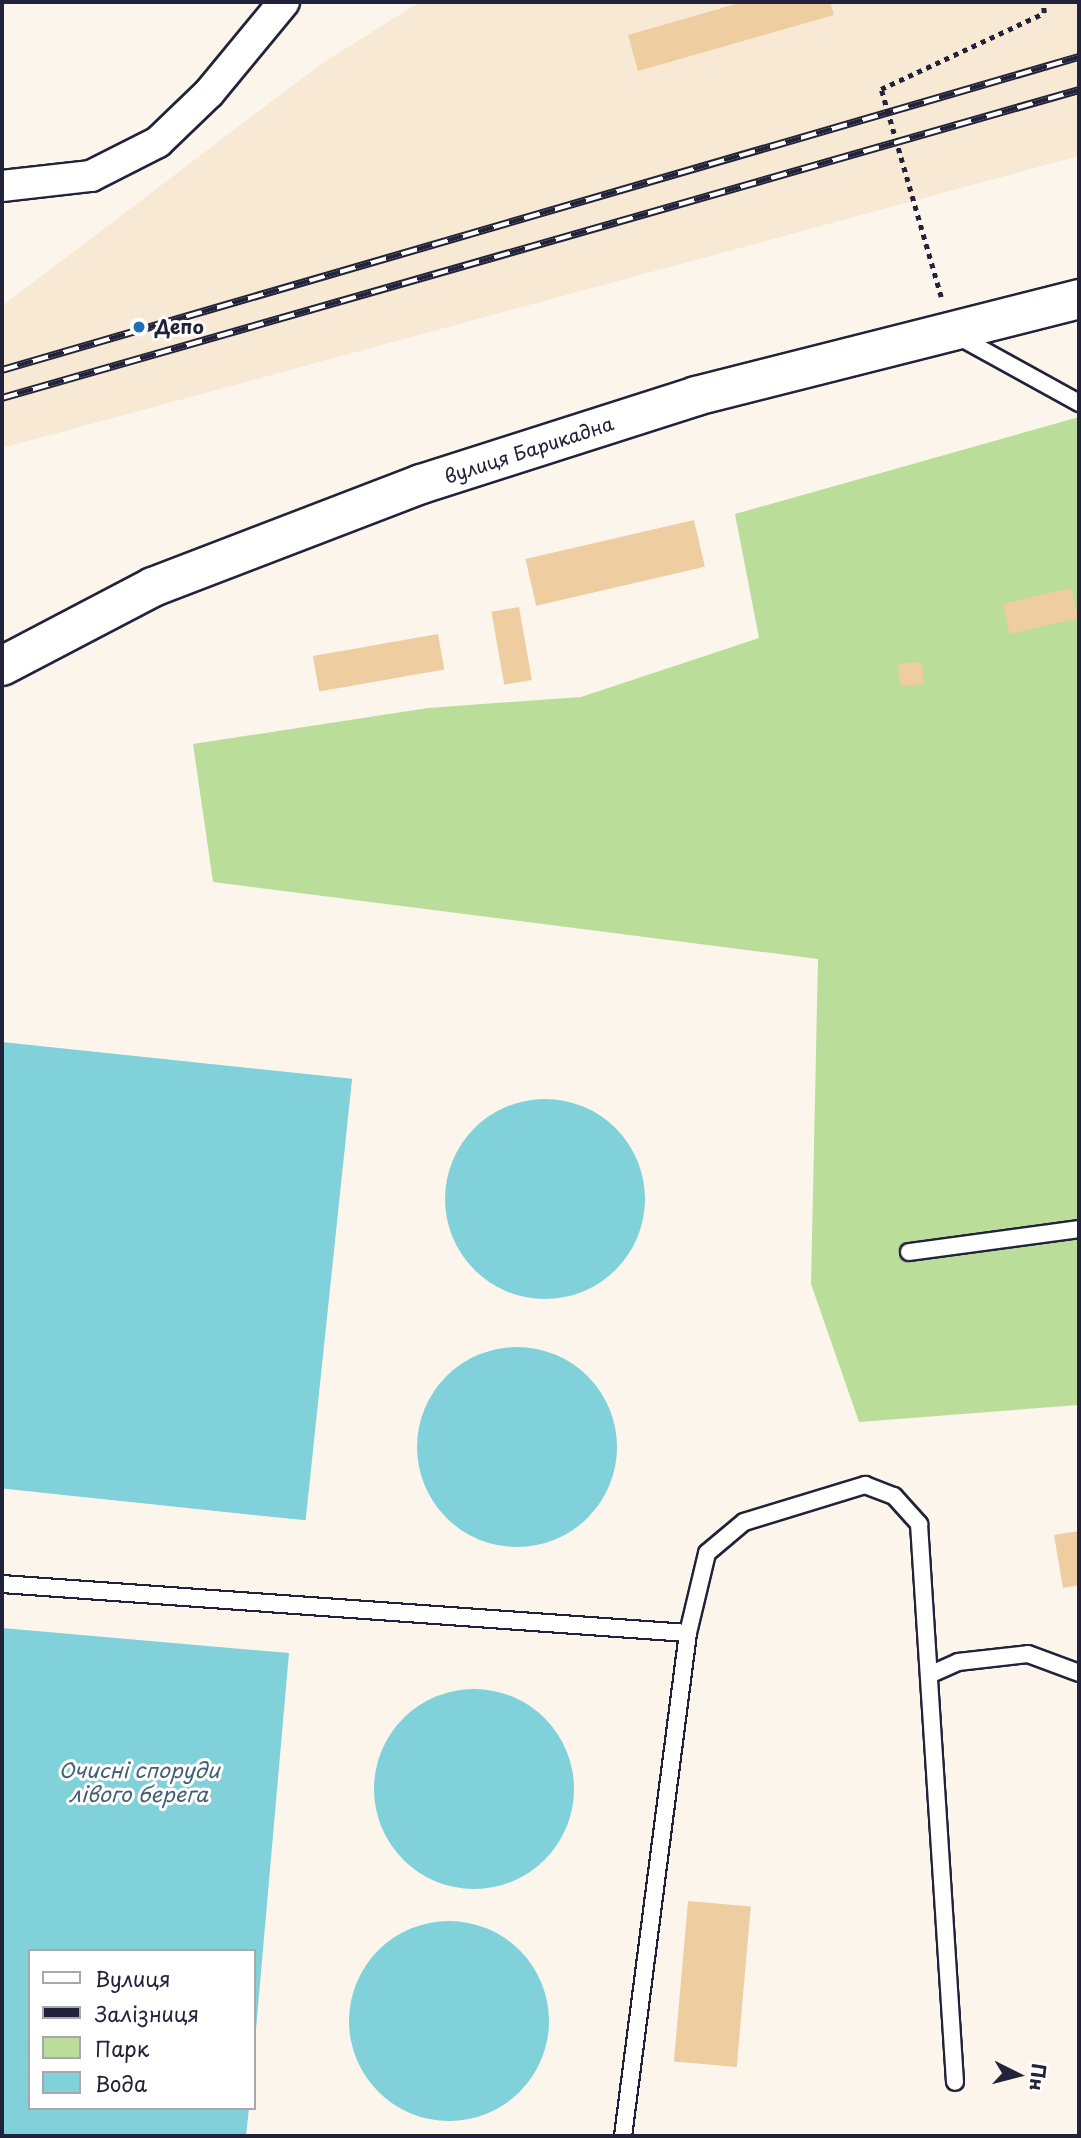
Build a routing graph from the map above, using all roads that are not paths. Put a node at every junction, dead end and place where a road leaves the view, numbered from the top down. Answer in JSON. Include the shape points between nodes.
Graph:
{"nodes":[{"id":1,"x":284,"y":2,"type":"edge"},
{"id":2,"x":2,"y":186,"type":"edge"},
{"id":3,"x":1079,"y":299,"type":"edge"},
{"id":4,"x":952,"y":332,"type":"junction"},
{"id":5,"x":1079,"y":403,"type":"edge"},
{"id":6,"x":2,"y":666,"type":"edge"},
{"id":7,"x":1079,"y":1229,"type":"edge"},
{"id":8,"x":909,"y":1252,"type":"dead end"},
{"id":9,"x":2,"y":1584,"type":"edge"},
{"id":10,"x":688,"y":1633,"type":"junction"},
{"id":11,"x":1079,"y":1673,"type":"edge"},
{"id":12,"x":929,"y":1675,"type":"junction"},
{"id":13,"x":955,"y":2082,"type":"dead end"},
{"id":14,"x":623,"y":2136,"type":"edge"}],
"edges":[{"from":1,"to":2,"type":"street","via":[[209,93],[158,142],[91,176]]},
{"from":3,"to":4,"type":"main road","name":"вулиця Барикадна"},
{"from":4,"to":5,"type":"lane"},
{"from":4,"to":6,"type":"main road","name":"вулиця Барикадна","via":[[696,396],[421,485],[153,587]]},
{"from":7,"to":8,"type":"lane"},
{"from":9,"to":10,"type":"lane"},
{"from":10,"to":12,"type":"lane","via":[[707,1553],[744,1522],[865,1485],[894,1496],[919,1524]]},
{"from":10,"to":14,"type":"lane"},
{"from":11,"to":12,"type":"lane","via":[[1028,1654],[958,1662]]},
{"from":12,"to":13,"type":"lane"}]}
